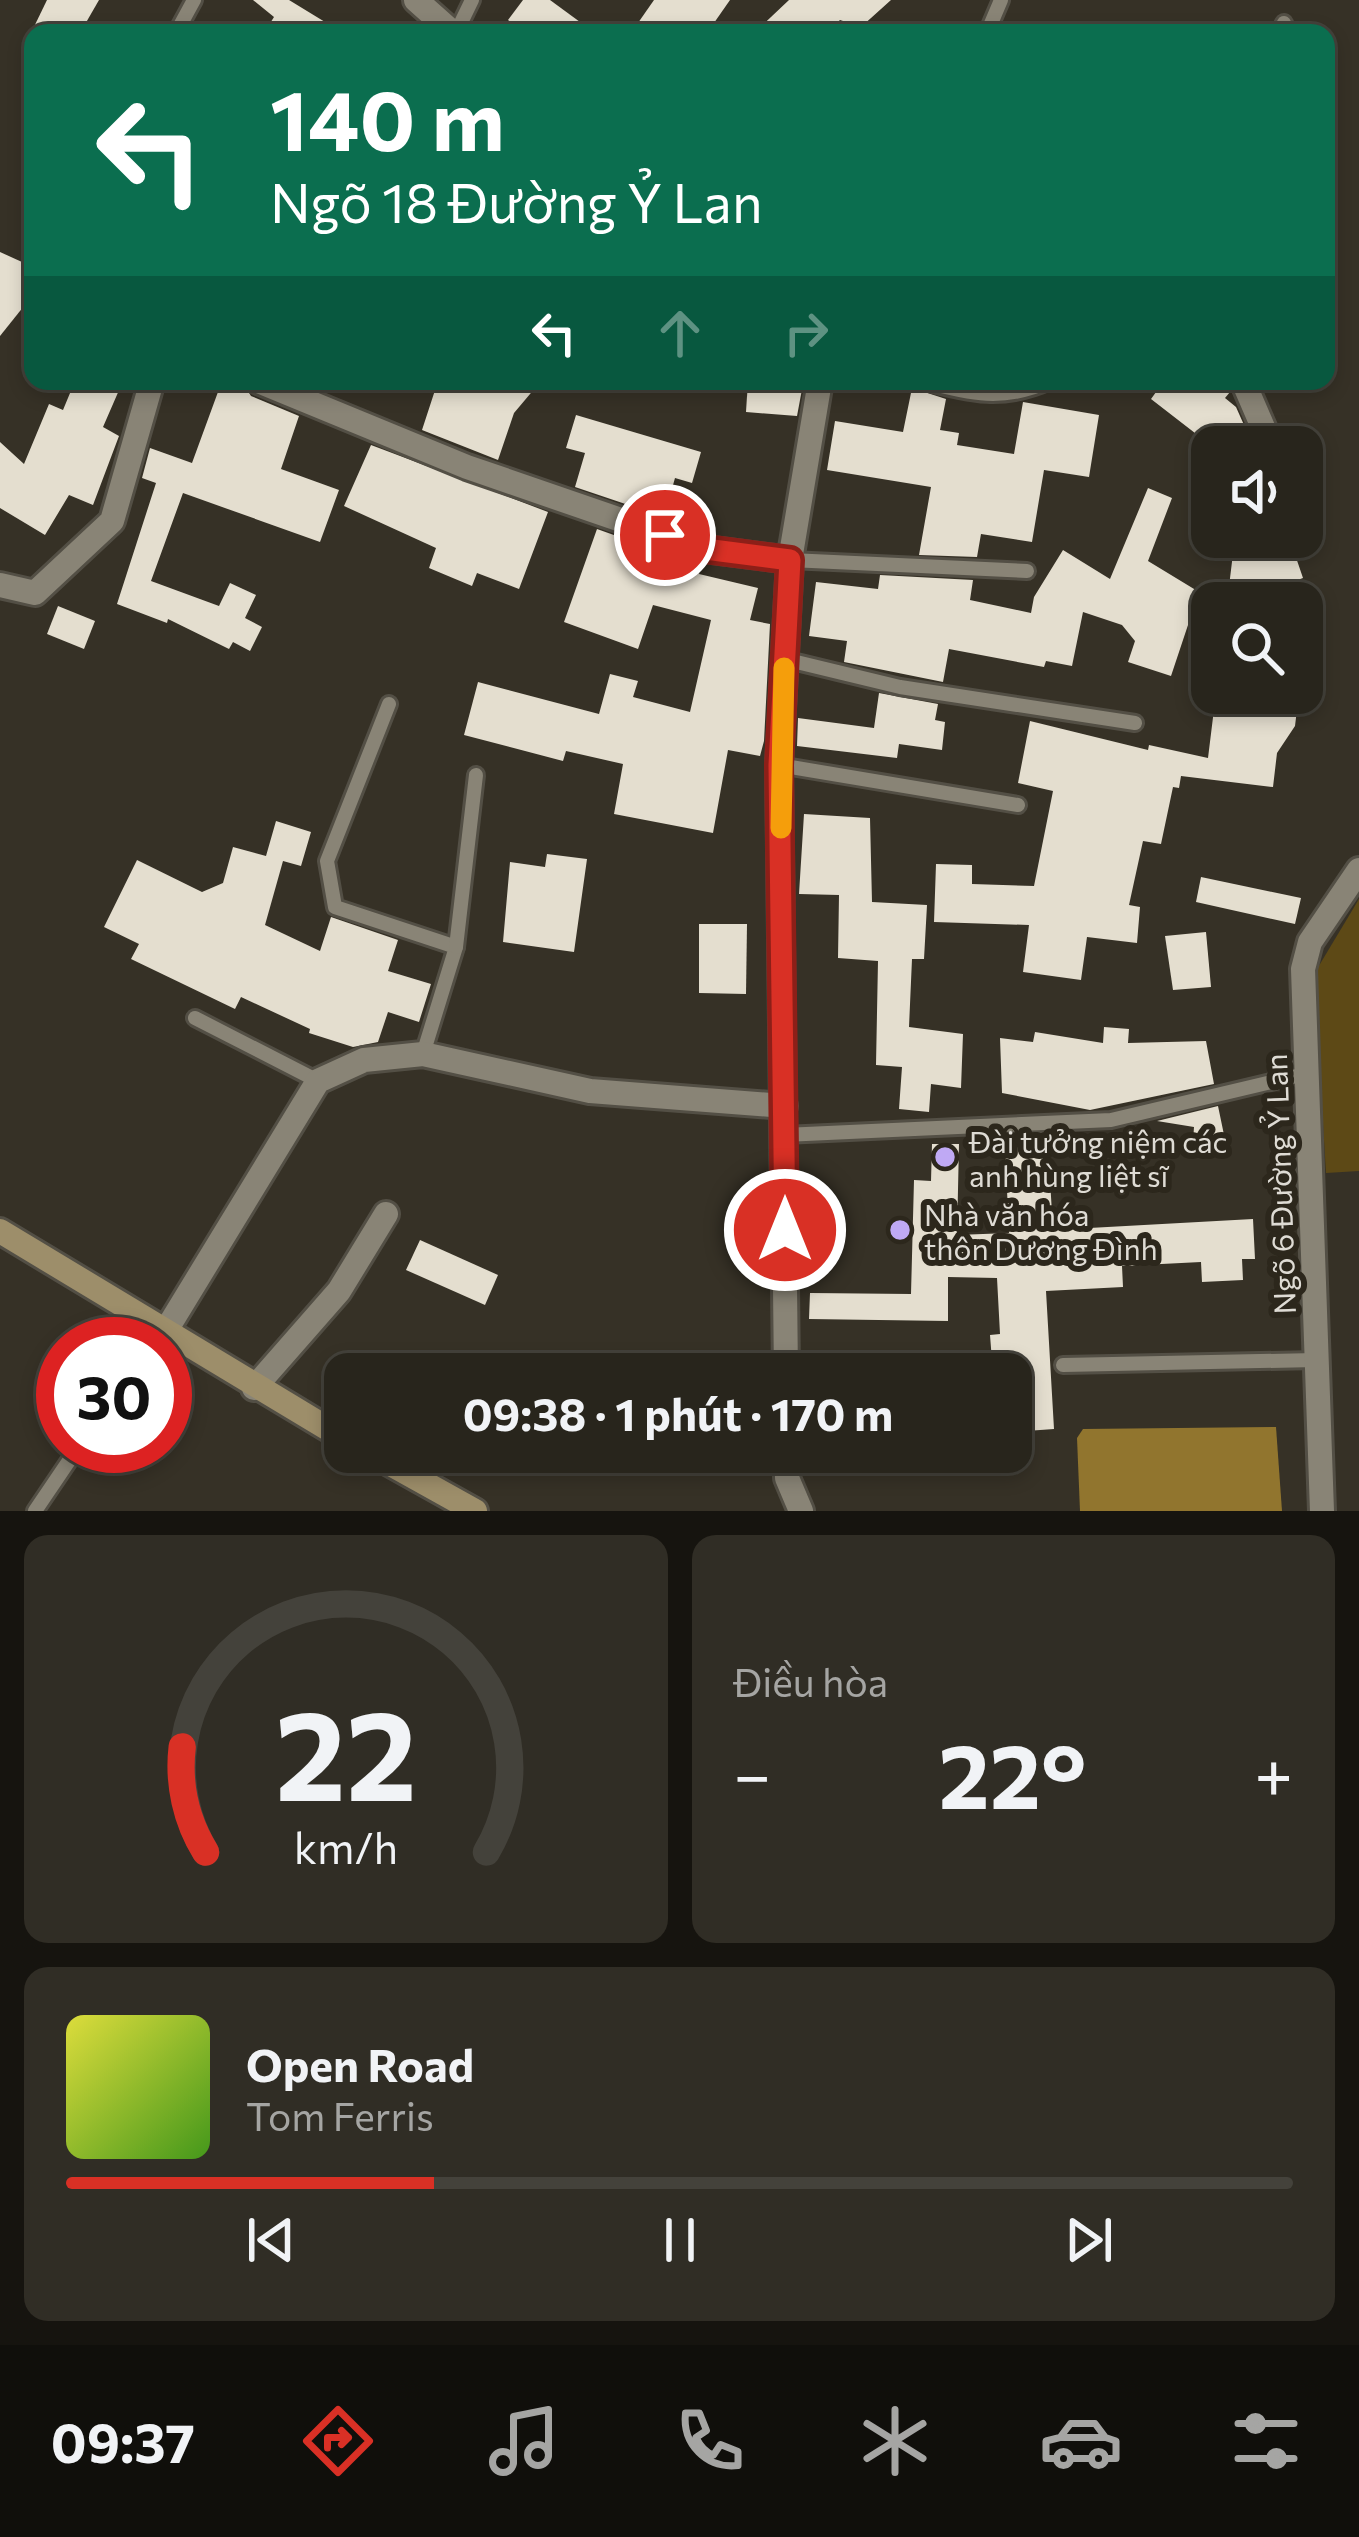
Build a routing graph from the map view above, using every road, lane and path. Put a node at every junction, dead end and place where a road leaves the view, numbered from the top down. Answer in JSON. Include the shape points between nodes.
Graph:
{"nodes":[{"id":1,"x":416,"y":0,"type":"edge"},
{"id":2,"x":444,"y":24,"type":"edge"},
{"id":3,"x":149,"y":390,"type":"edge"},
{"id":4,"x":280,"y":390,"type":"edge"},
{"id":5,"x":818,"y":390,"type":"edge"},
{"id":6,"x":957,"y":390,"type":"edge"},
{"id":7,"x":1030,"y":390,"type":"edge"},
{"id":8,"x":1247,"y":390,"type":"edge"},
{"id":9,"x":1262,"y":426,"type":"edge"},
{"id":10,"x":790,"y":560,"type":"junction"},
{"id":11,"x":1027,"y":572,"type":"dead end"},
{"id":12,"x":0,"y":585,"type":"edge"},
{"id":13,"x":784,"y":659,"type":"junction"},
{"id":14,"x":389,"y":704,"type":"dead end"},
{"id":15,"x":1135,"y":723,"type":"dead end"},
{"id":16,"x":779,"y":765,"type":"junction"},
{"id":17,"x":476,"y":775,"type":"dead end"},
{"id":18,"x":1018,"y":805,"type":"dead end"},
{"id":19,"x":1359,"y":870,"type":"edge"},
{"id":20,"x":456,"y":947,"type":"junction"},
{"id":21,"x":195,"y":1018,"type":"dead end"},
{"id":22,"x":423,"y":1054,"type":"junction"},
{"id":23,"x":1305,"y":1074,"type":"junction"},
{"id":24,"x":318,"y":1081,"type":"junction"},
{"id":25,"x":784,"y":1106,"type":"junction"},
{"id":26,"x":784,"y":1135,"type":"junction"},
{"id":27,"x":386,"y":1214,"type":"dead end"},
{"id":28,"x":0,"y":1231,"type":"edge"},
{"id":29,"x":129,"y":1317,"type":"edge"},
{"id":30,"x":173,"y":1317,"type":"edge"},
{"id":31,"x":786,"y":1353,"type":"edge"},
{"id":32,"x":192,"y":1355,"type":"edge"},
{"id":33,"x":1316,"y":1360,"type":"junction"},
{"id":34,"x":1063,"y":1365,"type":"dead end"},
{"id":35,"x":254,"y":1388,"type":"junction"},
{"id":36,"x":324,"y":1426,"type":"edge"},
{"id":37,"x":61,"y":1473,"type":"edge"},
{"id":38,"x":407,"y":1473,"type":"edge"},
{"id":39,"x":787,"y":1473,"type":"edge"},
{"id":40,"x":35,"y":1511,"type":"edge"},
{"id":41,"x":475,"y":1511,"type":"edge"},
{"id":42,"x":801,"y":1511,"type":"edge"},
{"id":43,"x":1322,"y":1511,"type":"edge"}],
"edges":[{"from":1,"to":2,"type":"street"},
{"from":3,"to":12,"type":"street","via":[[112,521],[35,592]]},
{"from":4,"to":10,"type":"street","via":[[467,467],[683,542]]},
{"from":5,"to":10,"type":"street"},
{"from":6,"to":7,"type":"lane","via":[[1016,396]]},
{"from":8,"to":9,"type":"street"},
{"from":10,"to":11,"type":"lane"},
{"from":10,"to":13,"type":"street"},
{"from":13,"to":15,"type":"lane","via":[[900,687]]},
{"from":13,"to":16,"type":"street"},
{"from":14,"to":20,"type":"lane","via":[[327,861],[335,907]]},
{"from":16,"to":18,"type":"lane"},
{"from":16,"to":25,"type":"street"},
{"from":17,"to":20,"type":"lane"},
{"from":19,"to":23,"type":"street","name":"Ngõ 6 Đường Ỷ Lan","via":[[1310,942]]},
{"from":20,"to":22,"type":"lane"},
{"from":21,"to":24,"type":"lane"},
{"from":22,"to":24,"type":"street","via":[[364,1060]]},
{"from":22,"to":25,"type":"street","via":[[590,1091]]},
{"from":23,"to":26,"type":"lane","via":[[1111,1120]]},
{"from":23,"to":33,"type":"street","name":"Ngõ 6 Đường Ỷ Lan"},
{"from":24,"to":30,"type":"street"},
{"from":25,"to":26,"type":"street"},
{"from":26,"to":31,"type":"street"},
{"from":27,"to":35,"type":"street","via":[[339,1291]]},
{"from":28,"to":29,"type":"main road"},
{"from":32,"to":35,"type":"main road"},
{"from":33,"to":34,"type":"lane"},
{"from":33,"to":43,"type":"street","name":"Ngõ 6 Đường Ỷ Lan"},
{"from":35,"to":36,"type":"main road"},
{"from":37,"to":40,"type":"lane"},
{"from":38,"to":41,"type":"main road"},
{"from":39,"to":42,"type":"street"}]}
